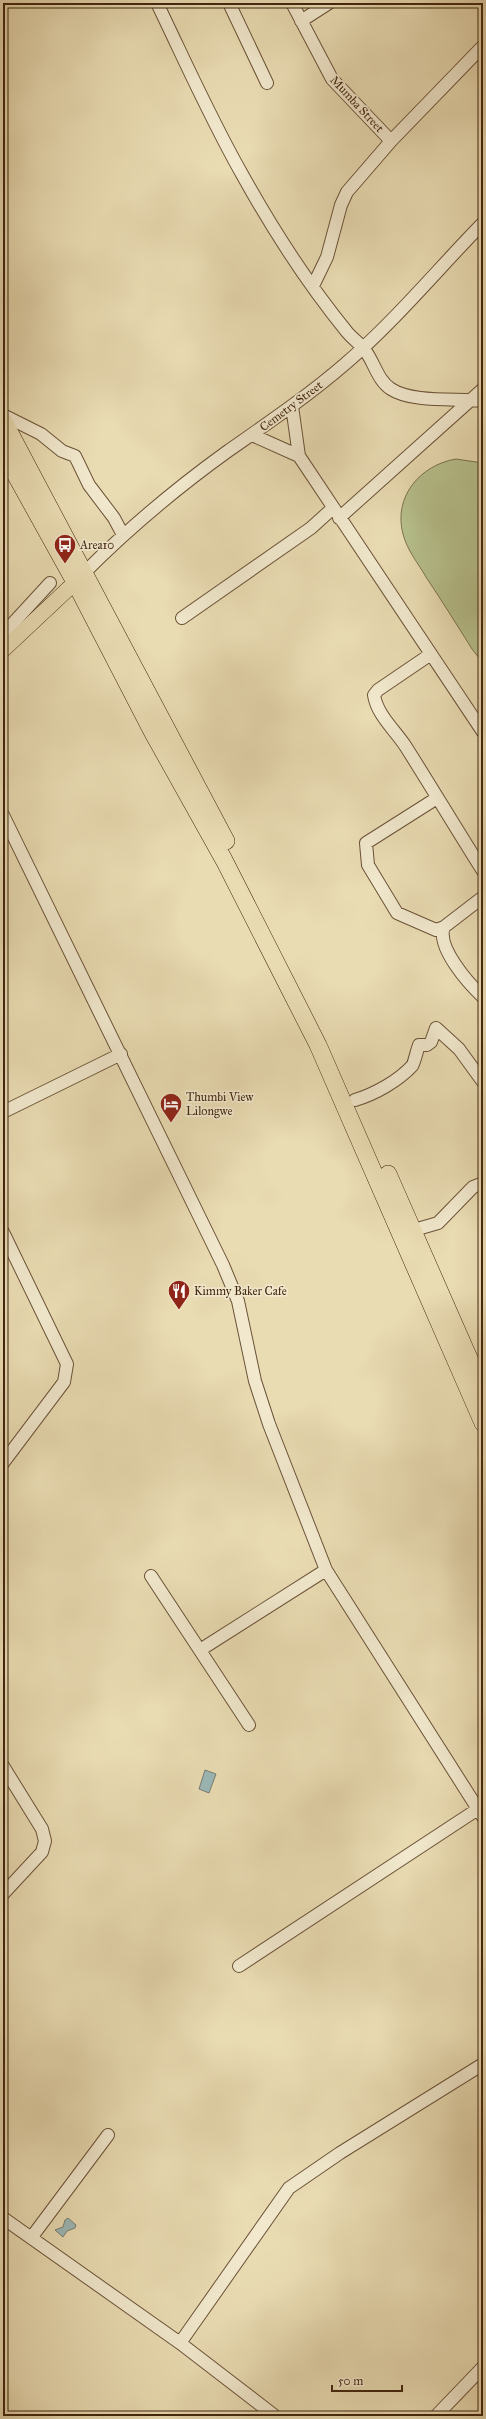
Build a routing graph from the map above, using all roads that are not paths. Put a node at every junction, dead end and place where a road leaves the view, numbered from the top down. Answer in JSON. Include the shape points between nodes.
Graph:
{"nodes":[{"id":1,"x":157,"y":3,"type":"edge"},
{"id":2,"x":229,"y":3,"type":"edge"},
{"id":3,"x":292,"y":3,"type":"edge"},
{"id":4,"x":329,"y":3,"type":"edge"},
{"id":5,"x":301,"y":21,"type":"junction"},
{"id":6,"x":483,"y":46,"type":"edge"},
{"id":7,"x":268,"y":83,"type":"dead end"},
{"id":8,"x":391,"y":141,"type":"junction"},
{"id":9,"x":483,"y":223,"type":"edge"},
{"id":10,"x":313,"y":286,"type":"junction"},
{"id":11,"x":363,"y":348,"type":"junction"},
{"id":12,"x":483,"y":390,"type":"edge"},
{"id":13,"x":478,"y":400,"type":"edge"},
{"id":14,"x":292,"y":406,"type":"junction"},
{"id":15,"x":3,"y":415,"type":"edge"},
{"id":16,"x":3,"y":420,"type":"edge"},
{"id":17,"x":252,"y":435,"type":"junction"},
{"id":18,"x":3,"y":452,"type":"edge"},
{"id":19,"x":299,"y":456,"type":"junction"},
{"id":20,"x":336,"y":513,"type":"junction"},
{"id":21,"x":123,"y":535,"type":"junction"},
{"id":22,"x":80,"y":578,"type":"junction"},
{"id":23,"x":50,"y":583,"type":"dead end"},
{"id":24,"x":182,"y":618,"type":"dead end"},
{"id":25,"x":3,"y":634,"type":"edge"},
{"id":26,"x":3,"y":650,"type":"edge"},
{"id":27,"x":431,"y":654,"type":"junction"},
{"id":28,"x":483,"y":732,"type":"edge"},
{"id":29,"x":437,"y":798,"type":"junction"},
{"id":30,"x":3,"y":815,"type":"edge"},
{"id":31,"x":483,"y":871,"type":"edge"},
{"id":32,"x":483,"y":897,"type":"edge"},
{"id":33,"x":444,"y":927,"type":"junction"},
{"id":34,"x":483,"y":998,"type":"edge"},
{"id":35,"x":121,"y":1054,"type":"junction"},
{"id":36,"x":483,"y":1082,"type":"edge"},
{"id":37,"x":355,"y":1100,"type":"junction"},
{"id":38,"x":3,"y":1112,"type":"edge"},
{"id":39,"x":483,"y":1183,"type":"edge"},
{"id":40,"x":414,"y":1230,"type":"junction"},
{"id":41,"x":3,"y":1232,"type":"edge"},
{"id":42,"x":483,"y":1390,"type":"edge"},
{"id":43,"x":483,"y":1423,"type":"edge"},
{"id":44,"x":3,"y":1463,"type":"edge"},
{"id":45,"x":326,"y":1570,"type":"junction"},
{"id":46,"x":151,"y":1576,"type":"dead end"},
{"id":47,"x":200,"y":1650,"type":"junction"},
{"id":48,"x":249,"y":1725,"type":"dead end"},
{"id":49,"x":3,"y":1766,"type":"edge"},
{"id":50,"x":480,"y":1813,"type":"edge"},
{"id":51,"x":3,"y":1894,"type":"edge"},
{"id":52,"x":239,"y":1966,"type":"dead end"},
{"id":53,"x":483,"y":2064,"type":"edge"},
{"id":54,"x":108,"y":2135,"type":"dead end"},
{"id":55,"x":4,"y":2220,"type":"edge"},
{"id":56,"x":30,"y":2238,"type":"junction"},
{"id":57,"x":180,"y":2343,"type":"junction"},
{"id":58,"x":483,"y":2367,"type":"edge"},
{"id":59,"x":275,"y":2416,"type":"edge"},
{"id":60,"x":436,"y":2416,"type":"edge"}],
"edges":[{"from":1,"to":10,"type":"street","via":[[242,175]]},
{"from":2,"to":7,"type":"street"},
{"from":3,"to":5,"type":"street","name":"Mumba Street"},
{"from":4,"to":5,"type":"street"},
{"from":5,"to":8,"type":"street","name":"Mumba Street","via":[[332,79]]},
{"from":6,"to":8,"type":"street"},
{"from":8,"to":10,"type":"street","via":[[346,192],[327,257]]},
{"from":9,"to":11,"type":"street","name":"Cemetry Street"},
{"from":10,"to":11,"type":"street","via":[[348,333]]},
{"from":11,"to":13,"type":"street","via":[[390,389],[429,398]]},
{"from":11,"to":14,"type":"street","name":"Cemetry Street"},
{"from":12,"to":13,"type":"street"},
{"from":13,"to":20,"type":"street"},
{"from":14,"to":17,"type":"street","name":"Cemetry Street"},
{"from":14,"to":19,"type":"street"},
{"from":15,"to":21,"type":"street","via":[[41,434],[62,451],[75,456],[88,485],[114,518]]},
{"from":16,"to":22,"type":"highway"},
{"from":17,"to":19,"type":"street"},
{"from":17,"to":21,"type":"street","name":"Cemetry Street","via":[[205,468]]},
{"from":18,"to":22,"type":"highway"},
{"from":19,"to":20,"type":"street"},
{"from":20,"to":24,"type":"street"},
{"from":20,"to":27,"type":"street"},
{"from":21,"to":22,"type":"street","name":"Cemetry Street"},
{"from":22,"to":26,"type":"main road"},
{"from":22,"to":37,"type":"highway","via":[[144,690],[286,956]]},
{"from":22,"to":43,"type":"highway","via":[[153,733],[224,860],[318,1045]]},
{"from":23,"to":25,"type":"street"},
{"from":27,"to":28,"type":"street"},
{"from":27,"to":29,"type":"street","via":[[374,695],[378,709],[405,746]]},
{"from":29,"to":31,"type":"street"},
{"from":29,"to":33,"type":"street","via":[[366,844],[368,865],[397,913],[436,930]]},
{"from":30,"to":35,"type":"street"},
{"from":32,"to":33,"type":"street"},
{"from":33,"to":34,"type":"street","via":[[441,935],[443,943],[460,971]]},
{"from":35,"to":38,"type":"street"},
{"from":35,"to":45,"type":"street","via":[[233,1288],[255,1381],[269,1424]]},
{"from":36,"to":37,"type":"street","via":[[459,1049],[436,1028],[431,1042],[427,1046],[419,1046],[413,1065],[400,1079]]},
{"from":37,"to":40,"type":"highway"},
{"from":39,"to":40,"type":"street","via":[[473,1186],[438,1223]]},
{"from":40,"to":42,"type":"highway"},
{"from":41,"to":44,"type":"street","via":[[67,1364],[64,1382]]},
{"from":45,"to":47,"type":"street"},
{"from":45,"to":50,"type":"street"},
{"from":46,"to":47,"type":"street"},
{"from":47,"to":48,"type":"street"},
{"from":49,"to":51,"type":"street","via":[[42,1829],[45,1841],[38,1857]]},
{"from":50,"to":52,"type":"street"},
{"from":53,"to":57,"type":"street","via":[[340,2153],[289,2188]]},
{"from":54,"to":56,"type":"street"},
{"from":55,"to":56,"type":"street"},
{"from":56,"to":57,"type":"street"},
{"from":57,"to":59,"type":"street"},
{"from":58,"to":60,"type":"street"}]}
